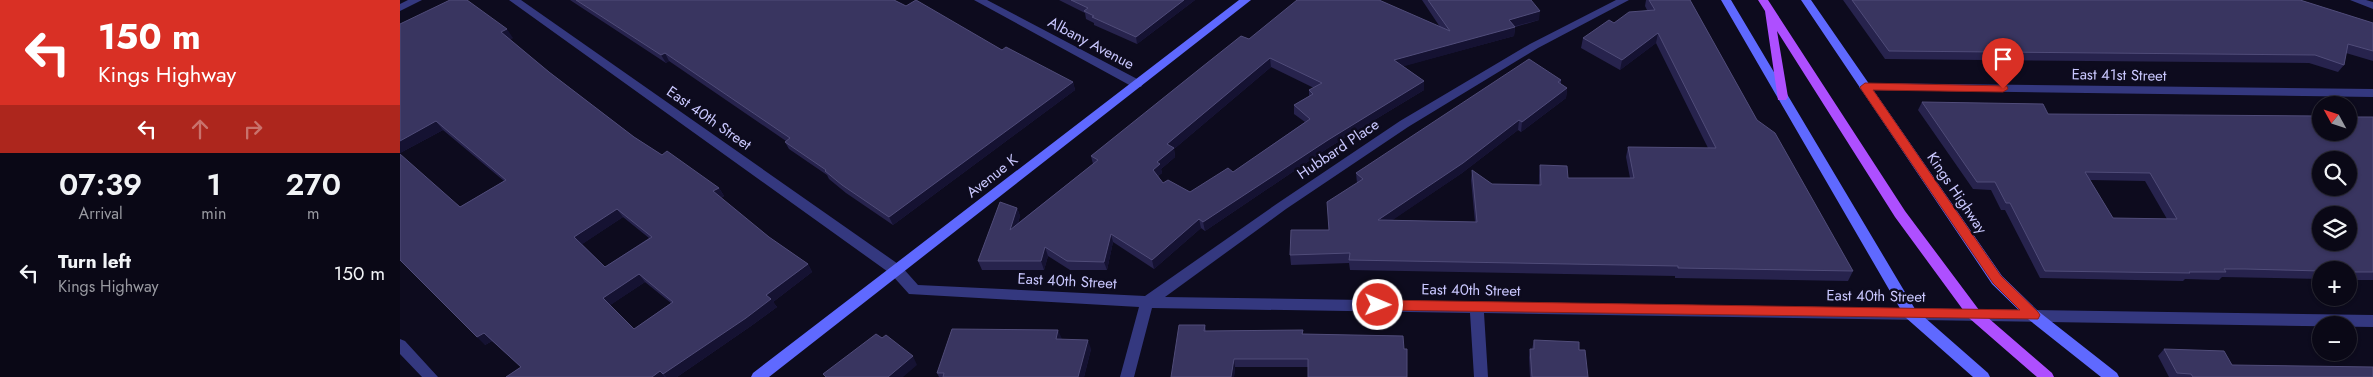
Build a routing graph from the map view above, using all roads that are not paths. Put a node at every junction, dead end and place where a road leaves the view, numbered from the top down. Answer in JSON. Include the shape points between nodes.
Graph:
{"nodes":[{"id":1,"x":416,"y":0,"type":"edge"},
{"id":2,"x":514,"y":0,"type":"edge"},
{"id":3,"x":979,"y":0,"type":"edge"},
{"id":4,"x":1246,"y":0,"type":"edge"},
{"id":5,"x":1624,"y":0,"type":"edge"},
{"id":6,"x":1726,"y":0,"type":"edge"},
{"id":7,"x":1806,"y":0,"type":"edge"},
{"id":8,"x":2355,"y":0,"type":"edge"},
{"id":9,"x":1765,"y":4,"type":"edge"},
{"id":10,"x":2373,"y":6,"type":"edge"},
{"id":11,"x":400,"y":8,"type":"edge"},
{"id":12,"x":1137,"y":84,"type":"junction"},
{"id":13,"x":1865,"y":87,"type":"junction"},
{"id":14,"x":2373,"y":93,"type":"edge"},
{"id":15,"x":1782,"y":97,"type":"junction"},
{"id":16,"x":896,"y":270,"type":"junction"},
{"id":17,"x":1147,"y":302,"type":"junction"},
{"id":18,"x":1477,"y":306,"type":"junction"},
{"id":19,"x":1910,"y":313,"type":"junction"},
{"id":20,"x":1974,"y":314,"type":"junction"},
{"id":21,"x":2034,"y":315,"type":"junction"},
{"id":22,"x":2373,"y":321,"type":"edge"},
{"id":23,"x":400,"y":345,"type":"edge"},
{"id":24,"x":431,"y":377,"type":"edge"},
{"id":25,"x":758,"y":377,"type":"edge"},
{"id":26,"x":1127,"y":377,"type":"edge"},
{"id":27,"x":1481,"y":377,"type":"edge"},
{"id":28,"x":1983,"y":377,"type":"edge"},
{"id":29,"x":2047,"y":377,"type":"edge"},
{"id":30,"x":2112,"y":377,"type":"edge"}],
"edges":[{"from":1,"to":11,"type":"street"},
{"from":2,"to":16,"type":"street","name":"East 40th Street"},
{"from":3,"to":12,"type":"street","name":"Albany Avenue"},
{"from":4,"to":12,"type":"street","name":"Avenue K"},
{"from":5,"to":17,"type":"street","name":"Hubbard Place","via":[[1534,46],[1404,124]]},
{"from":6,"to":15,"type":"street"},
{"from":7,"to":13,"type":"street","name":"Kings Highway"},
{"from":8,"to":10,"type":"street"},
{"from":9,"to":15,"type":"main road"},
{"from":9,"to":20,"type":"main road","via":[[1900,214]]},
{"from":12,"to":16,"type":"street","name":"Avenue K"},
{"from":13,"to":14,"type":"street","name":"East 41st Street"},
{"from":13,"to":21,"type":"street","name":"Kings Highway","via":[[1997,280]]},
{"from":15,"to":19,"type":"street"},
{"from":16,"to":17,"type":"street","name":"East 40th Street","via":[[914,290]]},
{"from":16,"to":25,"type":"street","name":"Avenue K"},
{"from":17,"to":18,"type":"street","name":"East 40th Street"},
{"from":17,"to":26,"type":"street"},
{"from":18,"to":19,"type":"street","name":"East 40th Street"},
{"from":18,"to":27,"type":"street"},
{"from":19,"to":20,"type":"street","name":"East 40th Street"},
{"from":19,"to":28,"type":"street"},
{"from":20,"to":21,"type":"street","name":"East 40th Street"},
{"from":20,"to":29,"type":"main road"},
{"from":21,"to":22,"type":"street","name":"East 40th Street"},
{"from":21,"to":30,"type":"street","name":"Kings Highway"},
{"from":23,"to":24,"type":"street"}]}
